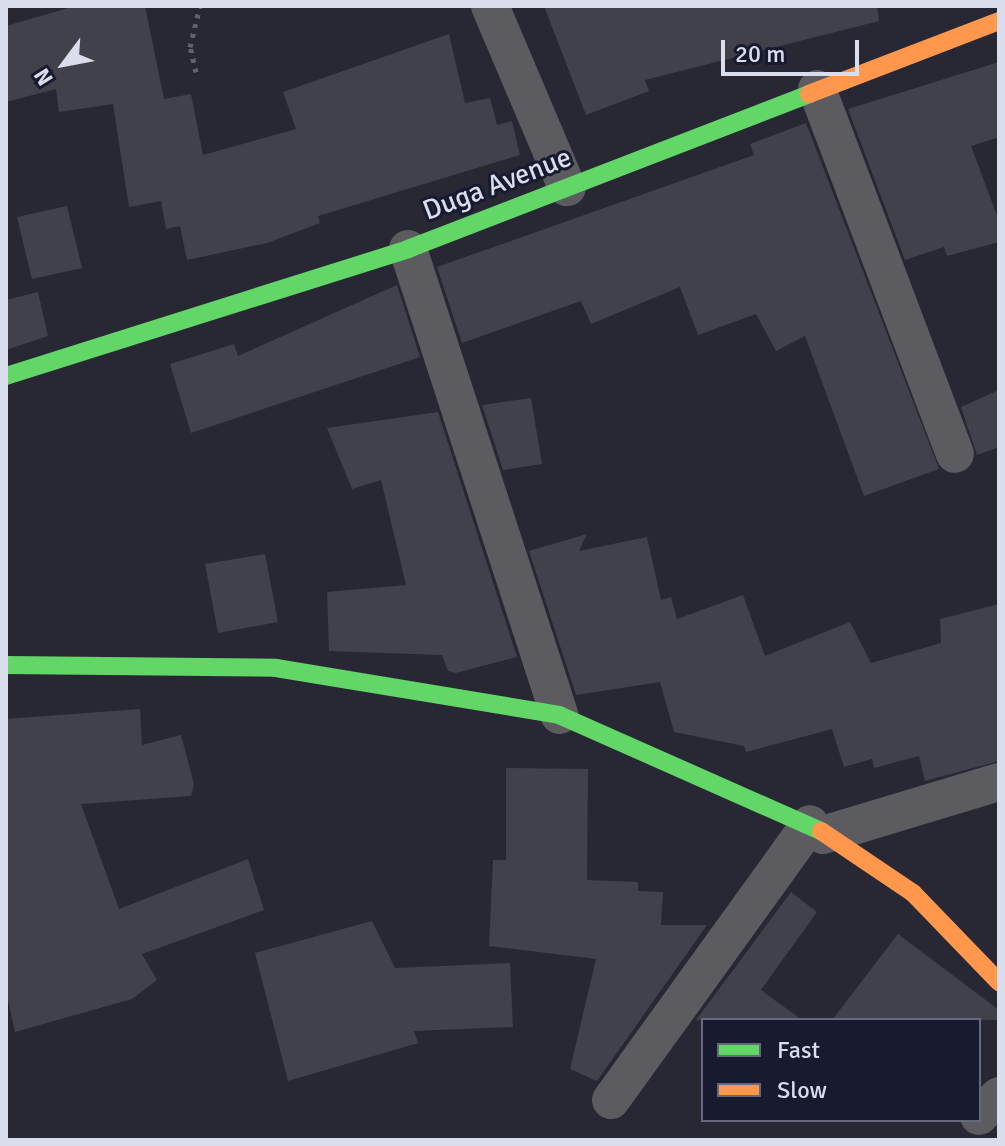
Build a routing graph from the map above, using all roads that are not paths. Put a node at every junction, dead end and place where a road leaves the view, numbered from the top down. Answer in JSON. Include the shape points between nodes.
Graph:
{"nodes":[{"id":1,"x":490,"y":6,"type":"edge"},
{"id":2,"x":999,"y":21,"type":"edge"},
{"id":3,"x":817,"y":89,"type":"junction"},
{"id":4,"x":567,"y":187,"type":"junction"},
{"id":5,"x":408,"y":249,"type":"junction"},
{"id":6,"x":6,"y":376,"type":"edge"},
{"id":7,"x":955,"y":454,"type":"dead end"},
{"id":8,"x":6,"y":665,"type":"edge"},
{"id":9,"x":559,"y":715,"type":"junction"},
{"id":10,"x":999,"y":782,"type":"edge"},
{"id":11,"x":817,"y":830,"type":"junction"},
{"id":12,"x":999,"y":982,"type":"edge"},
{"id":13,"x":999,"y":1096,"type":"edge"},
{"id":14,"x":611,"y":1100,"type":"dead end"},
{"id":15,"x":981,"y":1114,"type":"edge"}],
"edges":[{"from":1,"to":4,"type":"street"},
{"from":2,"to":3,"type":"street","name":"Duga Avenue"},
{"from":3,"to":4,"type":"street","name":"Duga Avenue"},
{"from":3,"to":7,"type":"street"},
{"from":4,"to":5,"type":"street","name":"Duga Avenue"},
{"from":5,"to":6,"type":"street","name":"Duga Avenue"},
{"from":5,"to":9,"type":"street"},
{"from":8,"to":9,"type":"street","via":[[276,668]]},
{"from":9,"to":11,"type":"street"},
{"from":10,"to":11,"type":"street"},
{"from":11,"to":12,"type":"street","via":[[913,893]]},
{"from":11,"to":14,"type":"street"},
{"from":13,"to":15,"type":"street"}]}
